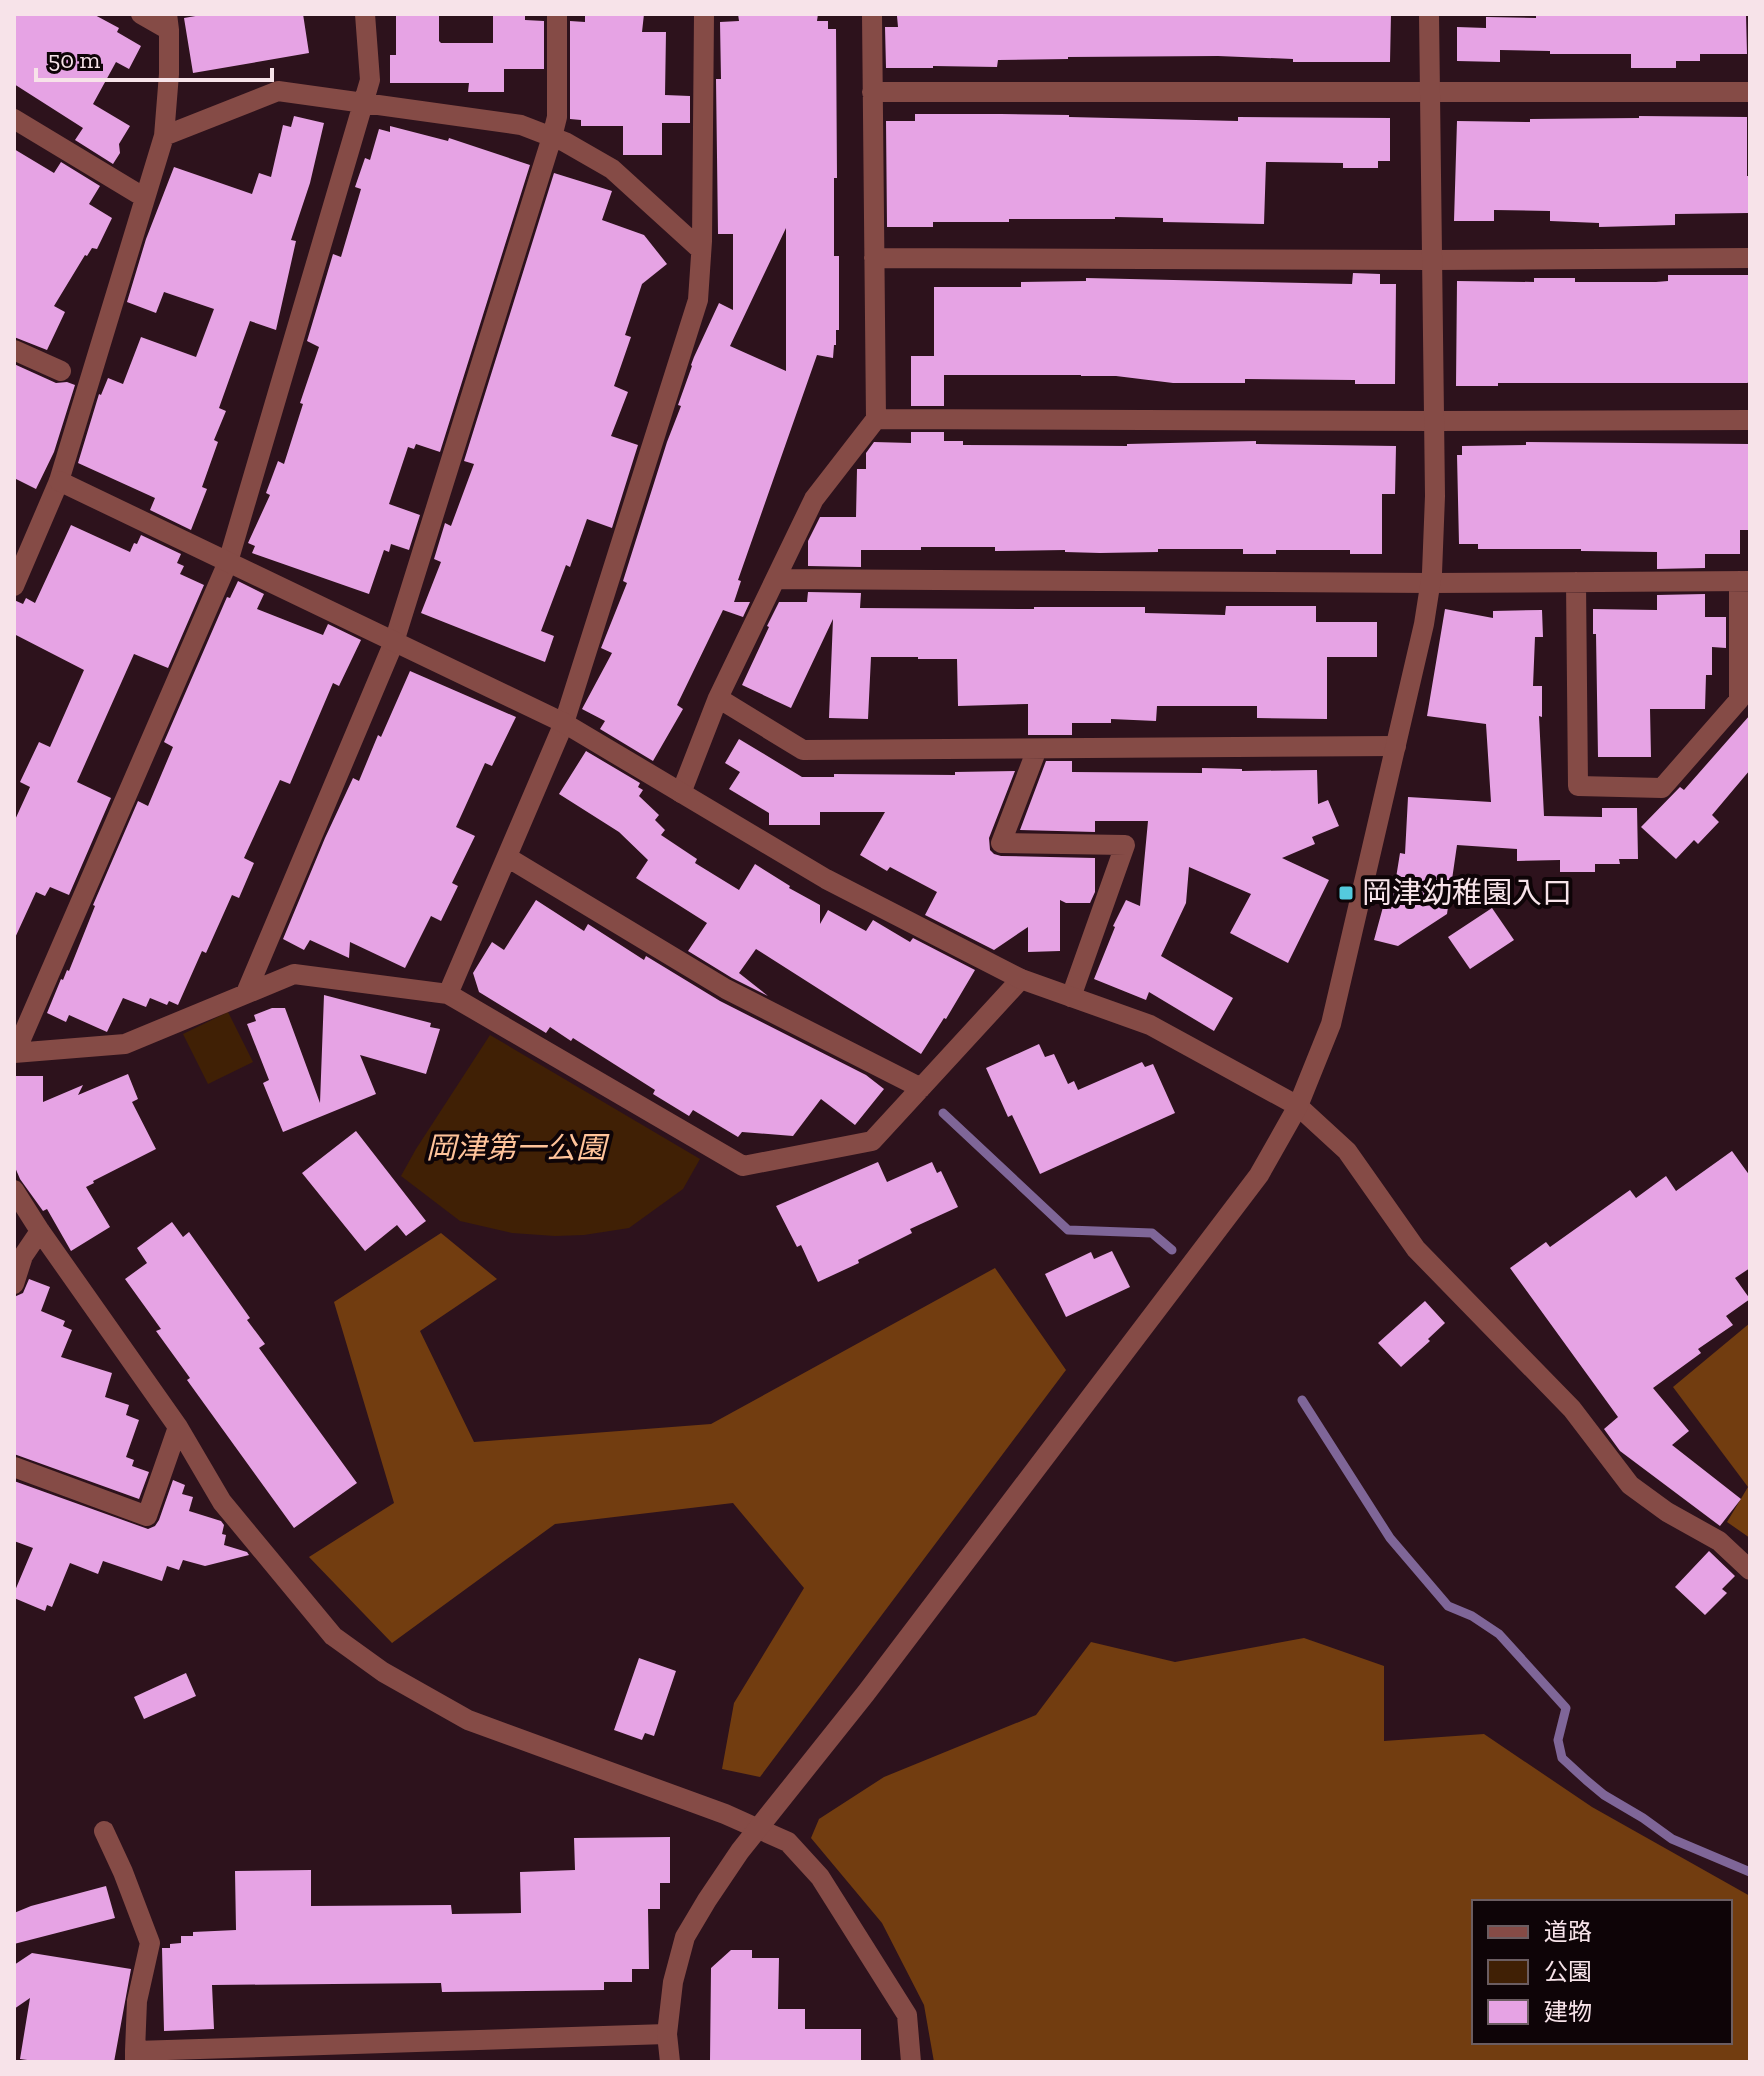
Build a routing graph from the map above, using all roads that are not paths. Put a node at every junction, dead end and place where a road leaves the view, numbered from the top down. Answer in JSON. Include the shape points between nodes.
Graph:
{"nodes":[{"id":1,"x":141,"y":14,"type":"edge"},
{"id":2,"x":365,"y":14,"type":"edge"},
{"id":3,"x":557,"y":14,"type":"edge"},
{"id":4,"x":704,"y":14,"type":"edge"},
{"id":5,"x":872,"y":14,"type":"edge"},
{"id":6,"x":1429,"y":14,"type":"edge"},
{"id":7,"x":168,"y":22,"type":"edge"},
{"id":8,"x":872,"y":92,"type":"junction"},
{"id":9,"x":1750,"y":92,"type":"edge"},
{"id":10,"x":1431,"y":93,"type":"junction"},
{"id":11,"x":364,"y":104,"type":"junction"},
{"id":12,"x":14,"y":119,"type":"edge"},
{"id":13,"x":164,"y":136,"type":"junction"},
{"id":14,"x":552,"y":137,"type":"junction"},
{"id":15,"x":145,"y":198,"type":"junction"},
{"id":16,"x":701,"y":250,"type":"junction"},
{"id":17,"x":874,"y":258,"type":"junction"},
{"id":18,"x":1750,"y":258,"type":"edge"},
{"id":19,"x":1432,"y":260,"type":"junction"},
{"id":20,"x":14,"y":350,"type":"edge"},
{"id":21,"x":75,"y":376,"type":"junction"},
{"id":22,"x":876,"y":419,"type":"junction"},
{"id":23,"x":1750,"y":420,"type":"edge"},
{"id":24,"x":1434,"y":421,"type":"junction"},
{"id":25,"x":59,"y":481,"type":"junction"},
{"id":26,"x":228,"y":562,"type":"junction"},
{"id":27,"x":776,"y":579,"type":"junction"},
{"id":28,"x":1745,"y":581,"type":"edge"},
{"id":29,"x":1576,"y":582,"type":"junction"},
{"id":30,"x":1431,"y":583,"type":"junction"},
{"id":31,"x":14,"y":586,"type":"edge"},
{"id":32,"x":394,"y":642,"type":"junction"},
{"id":33,"x":718,"y":698,"type":"junction"},
{"id":34,"x":564,"y":723,"type":"junction"},
{"id":35,"x":1396,"y":746,"type":"junction"},
{"id":36,"x":1037,"y":749,"type":"junction"},
{"id":37,"x":681,"y":793,"type":"junction"},
{"id":38,"x":507,"y":857,"type":"junction"},
{"id":39,"x":1021,"y":979,"type":"junction"},
{"id":40,"x":246,"y":993,"type":"junction"},
{"id":41,"x":448,"y":994,"type":"junction"},
{"id":42,"x":1071,"y":997,"type":"junction"},
{"id":43,"x":14,"y":1053,"type":"edge"},
{"id":44,"x":921,"y":1088,"type":"junction"},
{"id":45,"x":1298,"y":1106,"type":"junction"},
{"id":46,"x":14,"y":1190,"type":"edge"},
{"id":47,"x":40,"y":1231,"type":"junction"},
{"id":48,"x":14,"y":1284,"type":"edge"},
{"id":49,"x":178,"y":1427,"type":"junction"},
{"id":50,"x":14,"y":1467,"type":"edge"},
{"id":51,"x":1750,"y":1570,"type":"edge"},
{"id":52,"x":104,"y":1831,"type":"dead end"},
{"id":53,"x":667,"y":2034,"type":"junction"},
{"id":54,"x":427,"y":2041,"type":"junction"},
{"id":55,"x":135,"y":2057,"type":"edge"},
{"id":56,"x":432,"y":2062,"type":"edge"},
{"id":57,"x":670,"y":2062,"type":"edge"},
{"id":58,"x":911,"y":2062,"type":"edge"}],
"edges":[{"from":1,"to":7,"type":"street"},
{"from":2,"to":11,"type":"street","via":[[370,80]]},
{"from":3,"to":14,"type":"street","via":[[557,117]]},
{"from":4,"to":16,"type":"street"},
{"from":5,"to":8,"type":"street"},
{"from":6,"to":10,"type":"street"},
{"from":7,"to":13,"type":"street"},
{"from":8,"to":10,"type":"street"},
{"from":8,"to":17,"type":"street"},
{"from":9,"to":10,"type":"street"},
{"from":10,"to":19,"type":"street"},
{"from":11,"to":13,"type":"street","via":[[278,91]]},
{"from":11,"to":14,"type":"street","via":[[521,125]]},
{"from":11,"to":26,"type":"street"},
{"from":12,"to":15,"type":"street"},
{"from":13,"to":15,"type":"street"},
{"from":14,"to":16,"type":"street","via":[[612,169]]},
{"from":14,"to":32,"type":"street"},
{"from":15,"to":21,"type":"street"},
{"from":16,"to":34,"type":"street","via":[[698,300]]},
{"from":17,"to":19,"type":"street"},
{"from":17,"to":22,"type":"street"},
{"from":18,"to":19,"type":"street"},
{"from":19,"to":24,"type":"street"},
{"from":20,"to":21,"type":"street"},
{"from":21,"to":25,"type":"street"},
{"from":22,"to":24,"type":"street"},
{"from":22,"to":27,"type":"street","via":[[814,499]]},
{"from":23,"to":24,"type":"street"},
{"from":24,"to":30,"type":"street"},
{"from":25,"to":26,"type":"street"},
{"from":25,"to":31,"type":"street"},
{"from":26,"to":32,"type":"street"},
{"from":26,"to":43,"type":"street"},
{"from":27,"to":30,"type":"street"},
{"from":27,"to":33,"type":"street"},
{"from":28,"to":29,"type":"street"},
{"from":28,"to":29,"type":"street","via":[[1739,700],[1662,788],[1578,786]]},
{"from":29,"to":30,"type":"street"},
{"from":30,"to":35,"type":"street"},
{"from":32,"to":34,"type":"street"},
{"from":32,"to":40,"type":"street"},
{"from":33,"to":36,"type":"street","via":[[803,750]]},
{"from":33,"to":37,"type":"street"},
{"from":34,"to":37,"type":"street"},
{"from":34,"to":38,"type":"street"},
{"from":35,"to":36,"type":"street"},
{"from":35,"to":45,"type":"street","via":[[1331,1024]]},
{"from":36,"to":42,"type":"street","via":[[1001,843],[1125,845]]},
{"from":37,"to":39,"type":"street","via":[[826,879]]},
{"from":38,"to":41,"type":"street"},
{"from":38,"to":44,"type":"street","via":[[726,989]]},
{"from":39,"to":42,"type":"street"},
{"from":39,"to":44,"type":"street"},
{"from":40,"to":41,"type":"street","via":[[294,974]]},
{"from":40,"to":43,"type":"street","via":[[125,1044]]},
{"from":41,"to":44,"type":"street","via":[[743,1166],[872,1141]]},
{"from":42,"to":45,"type":"street","via":[[1150,1025]]},
{"from":45,"to":51,"type":"street","via":[[1347,1151],[1416,1249],[1572,1409],[1630,1485],[1719,1541]]},
{"from":45,"to":53,"type":"street","via":[[1259,1175],[740,1851],[685,1937]]},
{"from":46,"to":47,"type":"street"},
{"from":47,"to":48,"type":"street","via":[[23,1256]]},
{"from":47,"to":49,"type":"street"},
{"from":49,"to":50,"type":"street","via":[[147,1516]]},
{"from":49,"to":58,"type":"street","via":[[222,1502],[333,1636],[383,1672],[468,1720],[788,1842],[820,1877],[907,2015]]},
{"from":52,"to":55,"type":"street","via":[[150,1943],[137,2001]]},
{"from":53,"to":54,"type":"street"},
{"from":53,"to":57,"type":"street"},
{"from":54,"to":55,"type":"street"},
{"from":54,"to":56,"type":"street"}]}
